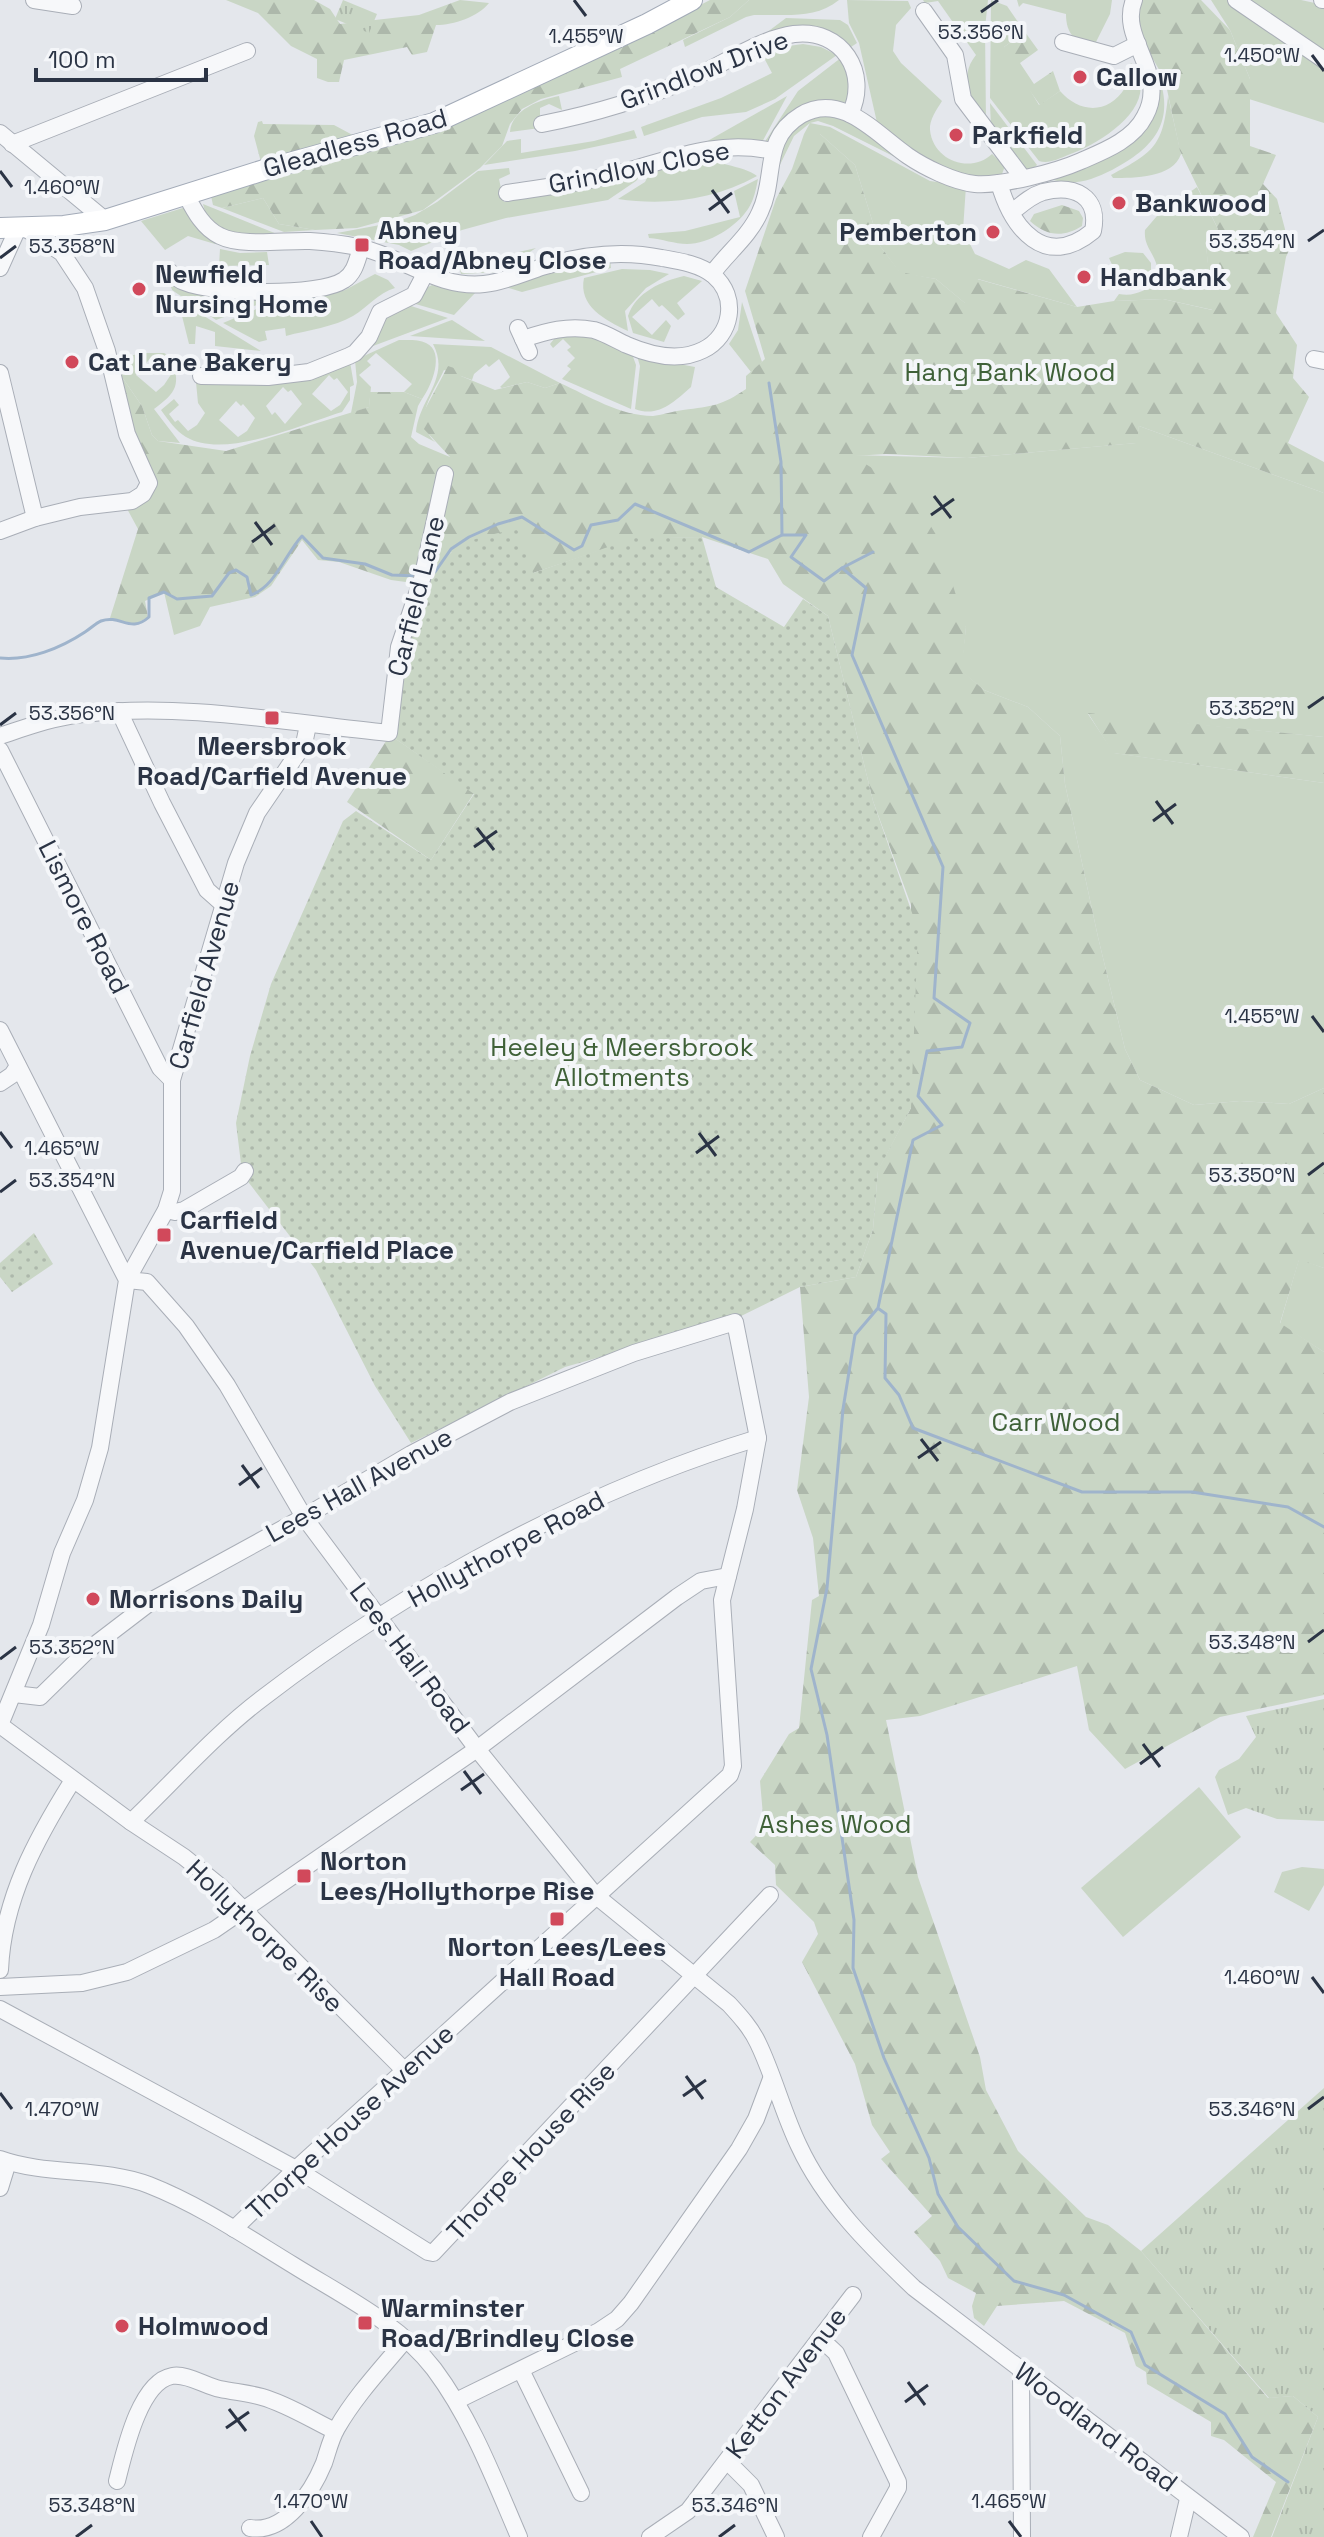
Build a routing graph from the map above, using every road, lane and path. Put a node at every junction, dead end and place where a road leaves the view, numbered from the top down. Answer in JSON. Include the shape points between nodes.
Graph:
{"nodes":[{"id":1,"x":34,"y":0,"type":"edge"},
{"id":2,"x":692,"y":0,"type":"edge"},
{"id":3,"x":1134,"y":0,"type":"edge"},
{"id":4,"x":1243,"y":2,"type":"edge"},
{"id":5,"x":73,"y":6,"type":"dead end"},
{"id":6,"x":924,"y":11,"type":"dead end"},
{"id":7,"x":1063,"y":42,"type":"dead end"},
{"id":8,"x":1138,"y":44,"type":"junction"},
{"id":9,"x":247,"y":51,"type":"dead end"},
{"id":10,"x":1324,"y":60,"type":"edge"},
{"id":11,"x":850,"y":114,"type":"junction"},
{"id":12,"x":542,"y":124,"type":"dead end"},
{"id":13,"x":6,"y":139,"type":"edge"},
{"id":14,"x":772,"y":151,"type":"junction"},
{"id":15,"x":1022,"y":177,"type":"junction"},
{"id":16,"x":999,"y":183,"type":"junction"},
{"id":17,"x":507,"y":193,"type":"dead end"},
{"id":18,"x":186,"y":195,"type":"junction"},
{"id":19,"x":1011,"y":213,"type":"junction"},
{"id":20,"x":105,"y":220,"type":"junction"},
{"id":21,"x":14,"y":228,"type":"edge"},
{"id":22,"x":361,"y":248,"type":"junction"},
{"id":23,"x":0,"y":268,"type":"edge"},
{"id":24,"x":169,"y":271,"type":"dead end"},
{"id":25,"x":425,"y":274,"type":"junction"},
{"id":26,"x":712,"y":274,"type":"junction"},
{"id":27,"x":523,"y":340,"type":"dead end"},
{"id":28,"x":0,"y":373,"type":"edge"},
{"id":29,"x":201,"y":376,"type":"dead end"},
{"id":30,"x":445,"y":474,"type":"dead end"},
{"id":31,"x":35,"y":518,"type":"junction"},
{"id":32,"x":0,"y":531,"type":"edge"},
{"id":33,"x":119,"y":711,"type":"junction"},
{"id":34,"x":308,"y":725,"type":"junction"},
{"id":35,"x":0,"y":736,"type":"edge"},
{"id":36,"x":0,"y":750,"type":"edge"},
{"id":37,"x":225,"y":906,"type":"junction"},
{"id":38,"x":0,"y":1030,"type":"edge"},
{"id":39,"x":18,"y":1066,"type":"junction"},
{"id":40,"x":172,"y":1080,"type":"junction"},
{"id":41,"x":0,"y":1083,"type":"edge"},
{"id":42,"x":245,"y":1171,"type":"dead end"},
{"id":43,"x":166,"y":1210,"type":"junction"},
{"id":44,"x":127,"y":1280,"type":"junction"},
{"id":45,"x":735,"y":1322,"type":"joint"},
{"id":46,"x":758,"y":1438,"type":"junction"},
{"id":47,"x":304,"y":1517,"type":"junction"},
{"id":48,"x":728,"y":1576,"type":"junction"},
{"id":49,"x":379,"y":1616,"type":"junction"},
{"id":50,"x":14,"y":1694,"type":"junction"},
{"id":51,"x":0,"y":1725,"type":"edge"},
{"id":52,"x":477,"y":1749,"type":"junction"},
{"id":53,"x":73,"y":1780,"type":"junction"},
{"id":54,"x":131,"y":1822,"type":"junction"},
{"id":55,"x":595,"y":1895,"type":"junction"},
{"id":56,"x":770,"y":1895,"type":"dead end"},
{"id":57,"x":240,"y":1909,"type":"junction"},
{"id":58,"x":0,"y":1970,"type":"edge"},
{"id":59,"x":695,"y":1976,"type":"junction"},
{"id":60,"x":0,"y":1987,"type":"edge"},
{"id":61,"x":0,"y":2009,"type":"edge"},
{"id":62,"x":405,"y":2071,"type":"junction"},
{"id":63,"x":771,"y":2079,"type":"junction"},
{"id":64,"x":4,"y":2161,"type":"edge"},
{"id":65,"x":296,"y":2169,"type":"junction"},
{"id":66,"x":0,"y":2188,"type":"edge"},
{"id":67,"x":234,"y":2229,"type":"junction"},
{"id":68,"x":853,"y":2295,"type":"dead end"},
{"id":69,"x":951,"y":2317,"type":"joint"},
{"id":70,"x":820,"y":2338,"type":"junction"},
{"id":71,"x":406,"y":2339,"type":"junction"},
{"id":72,"x":521,"y":2370,"type":"junction"},
{"id":73,"x":1021,"y":2370,"type":"junction"},
{"id":74,"x":456,"y":2401,"type":"junction"},
{"id":75,"x":335,"y":2431,"type":"junction"},
{"id":76,"x":727,"y":2461,"type":"junction"},
{"id":77,"x":117,"y":2481,"type":"dead end"},
{"id":78,"x":581,"y":2493,"type":"dead end"},
{"id":79,"x":1188,"y":2499,"type":"junction"},
{"id":80,"x":250,"y":2528,"type":"dead end"},
{"id":81,"x":519,"y":2537,"type":"edge"},
{"id":82,"x":650,"y":2537,"type":"edge"},
{"id":83,"x":776,"y":2537,"type":"edge"},
{"id":84,"x":871,"y":2537,"type":"edge"},
{"id":85,"x":1022,"y":2537,"type":"edge"},
{"id":86,"x":1179,"y":2537,"type":"edge"},
{"id":87,"x":1241,"y":2537,"type":"edge"}],
"edges":[{"from":1,"to":5,"type":"street"},
{"from":2,"to":18,"type":"main road","name":"Gleadless Road","via":[[448,118]]},
{"from":3,"to":8,"type":"street","via":[[1129,10]]},
{"from":4,"to":10,"type":"street"},
{"from":6,"to":15,"type":"street","via":[[955,55],[963,99]]},
{"from":7,"to":8,"type":"street","via":[[1114,56]]},
{"from":8,"to":15,"type":"street","via":[[1150,73],[1146,116],[1112,148]]},
{"from":9,"to":13,"type":"street"},
{"from":11,"to":12,"type":"street","name":"Grindlow Drive","via":[[858,86],[845,52],[820,35],[798,34],[775,38],[657,92]]},
{"from":11,"to":14,"type":"street","via":[[834,109],[804,113],[778,137]]},
{"from":11,"to":16,"type":"street","via":[[908,156],[949,176],[975,184]]},
{"from":13,"to":20,"type":"street"},
{"from":14,"to":17,"type":"street","name":"Grindlow Close","via":[[703,149],[603,177]]},
{"from":14,"to":26,"type":"street","via":[[761,211]]},
{"from":15,"to":16,"type":"street"},
{"from":16,"to":19,"type":"street"},
{"from":18,"to":20,"type":"main road","name":"Gleadless Road"},
{"from":18,"to":22,"type":"street","via":[[200,219],[220,236]]},
{"from":19,"to":19,"type":"street","via":[[1024,234],[1058,247],[1083,239],[1093,231],[1096,217],[1093,204],[1061,190],[1032,196]]},
{"from":20,"to":21,"type":"main road","name":"Gleadless Road"},
{"from":21,"to":23,"type":"street"},
{"from":21,"to":31,"type":"street","via":[[62,253],[85,288],[127,434],[149,483],[132,501]]},
{"from":22,"to":24,"type":"street","via":[[355,268],[332,286],[226,291],[181,281]]},
{"from":22,"to":25,"type":"street"},
{"from":25,"to":26,"type":"street","via":[[456,284],[484,284],[571,260],[628,254],[684,262]]},
{"from":25,"to":29,"type":"street","via":[[414,295],[380,312],[369,337],[349,356],[309,372]]},
{"from":26,"to":27,"type":"street","via":[[729,303],[728,325],[719,339],[690,355],[667,357],[575,328],[556,328]]},
{"from":28,"to":31,"type":"street"},
{"from":30,"to":34,"type":"street","name":"Carfield Lane","via":[[423,574],[399,647],[389,733]]},
{"from":31,"to":32,"type":"street"},
{"from":33,"to":34,"type":"street"},
{"from":33,"to":35,"type":"street","via":[[55,719]]},
{"from":33,"to":37,"type":"street","via":[[207,890]]},
{"from":34,"to":37,"type":"street","name":"Carfield Avenue","via":[[304,744],[257,813]]},
{"from":36,"to":40,"type":"street","name":"Lismore Road","via":[[160,1068]]},
{"from":37,"to":40,"type":"street","name":"Carfield Avenue"},
{"from":38,"to":39,"type":"street"},
{"from":39,"to":41,"type":"street"},
{"from":39,"to":44,"type":"street"},
{"from":40,"to":43,"type":"street","name":"Carfield Avenue","via":[[172,1191]]},
{"from":42,"to":43,"type":"street","via":[[184,1210]]},
{"from":43,"to":44,"type":"street","name":"Carfield Avenue"},
{"from":44,"to":47,"type":"street","name":"Lees Hall Road","via":[[147,1282],[186,1326]]},
{"from":44,"to":50,"type":"street","name":"Carfield Avenue","via":[[100,1448]]},
{"from":45,"to":46,"type":"street","name":"Thorpe House Avenue"},
{"from":45,"to":47,"type":"street","name":"Lees Hall Avenue","via":[[634,1353],[510,1402]]},
{"from":46,"to":48,"type":"street","name":"Thorpe House Avenue"},
{"from":46,"to":49,"type":"street","name":"Hollythorpe Road","via":[[579,1506]]},
{"from":47,"to":49,"type":"street","name":"Lees Hall Road"},
{"from":47,"to":50,"type":"street","name":"Lees Hall Avenue","via":[[156,1598],[88,1650],[40,1697]]},
{"from":48,"to":52,"type":"street","via":[[701,1581],[677,1597]]},
{"from":48,"to":55,"type":"street","name":"Thorpe House Avenue","via":[[722,1600],[730,1775]]},
{"from":49,"to":52,"type":"street","name":"Lees Hall Road"},
{"from":49,"to":54,"type":"street","name":"Hollythorpe Road","via":[[262,1697]]},
{"from":50,"to":51,"type":"street","name":"Carfield Avenue"},
{"from":51,"to":53,"type":"street","name":"Hollythorpe Rise"},
{"from":52,"to":55,"type":"street","name":"Lees Hall Road"},
{"from":52,"to":57,"type":"street"},
{"from":53,"to":54,"type":"street","name":"Hollythorpe Rise"},
{"from":53,"to":58,"type":"street","via":[[44,1826],[10,1902]]},
{"from":54,"to":57,"type":"street","name":"Hollythorpe Rise","via":[[196,1867]]},
{"from":55,"to":59,"type":"street","name":"Lees Hall Road"},
{"from":55,"to":62,"type":"street","name":"Thorpe House Avenue"},
{"from":56,"to":59,"type":"street","name":"Thorpe House Rise"},
{"from":57,"to":60,"type":"street","via":[[214,1930],[127,1972],[82,1983]]},
{"from":57,"to":62,"type":"street","name":"Hollythorpe Rise"},
{"from":59,"to":63,"type":"street","name":"Lees Hall Road","via":[[746,2023]]},
{"from":59,"to":65,"type":"street","name":"Thorpe House Rise","via":[[433,2253]]},
{"from":61,"to":65,"type":"street","name":"Thorpe House Rise"},
{"from":62,"to":65,"type":"street","name":"Thorpe House Avenue"},
{"from":63,"to":69,"type":"street","name":"Lees Hall Road","via":[[814,2176],[885,2260]]},
{"from":63,"to":72,"type":"street","via":[[739,2149],[631,2303],[599,2331]]},
{"from":64,"to":66,"type":"street"},
{"from":64,"to":67,"type":"street","via":[[122,2177],[149,2185]]},
{"from":65,"to":67,"type":"street","name":"Thorpe House Avenue"},
{"from":67,"to":71,"type":"street"},
{"from":68,"to":70,"type":"street","name":"Ketton Avenue"},
{"from":69,"to":73,"type":"street","name":"Woodland Road"},
{"from":70,"to":76,"type":"street","name":"Ketton Avenue"},
{"from":70,"to":84,"type":"street","via":[[836,2353],[898,2482]]},
{"from":71,"to":74,"type":"street"},
{"from":71,"to":75,"type":"street"},
{"from":72,"to":74,"type":"street"},
{"from":72,"to":78,"type":"street"},
{"from":73,"to":79,"type":"street","name":"Woodland Road"},
{"from":73,"to":85,"type":"street"},
{"from":74,"to":81,"type":"street"},
{"from":75,"to":77,"type":"street","via":[[264,2397],[170,2376],[139,2409]]},
{"from":75,"to":80,"type":"street","via":[[314,2484],[294,2510],[263,2530]]},
{"from":76,"to":82,"type":"street","name":"Ketton Avenue","via":[[684,2515]]},
{"from":76,"to":83,"type":"street","via":[[751,2485]]},
{"from":79,"to":86,"type":"street"},
{"from":79,"to":87,"type":"street","name":"Woodland Road"}]}
